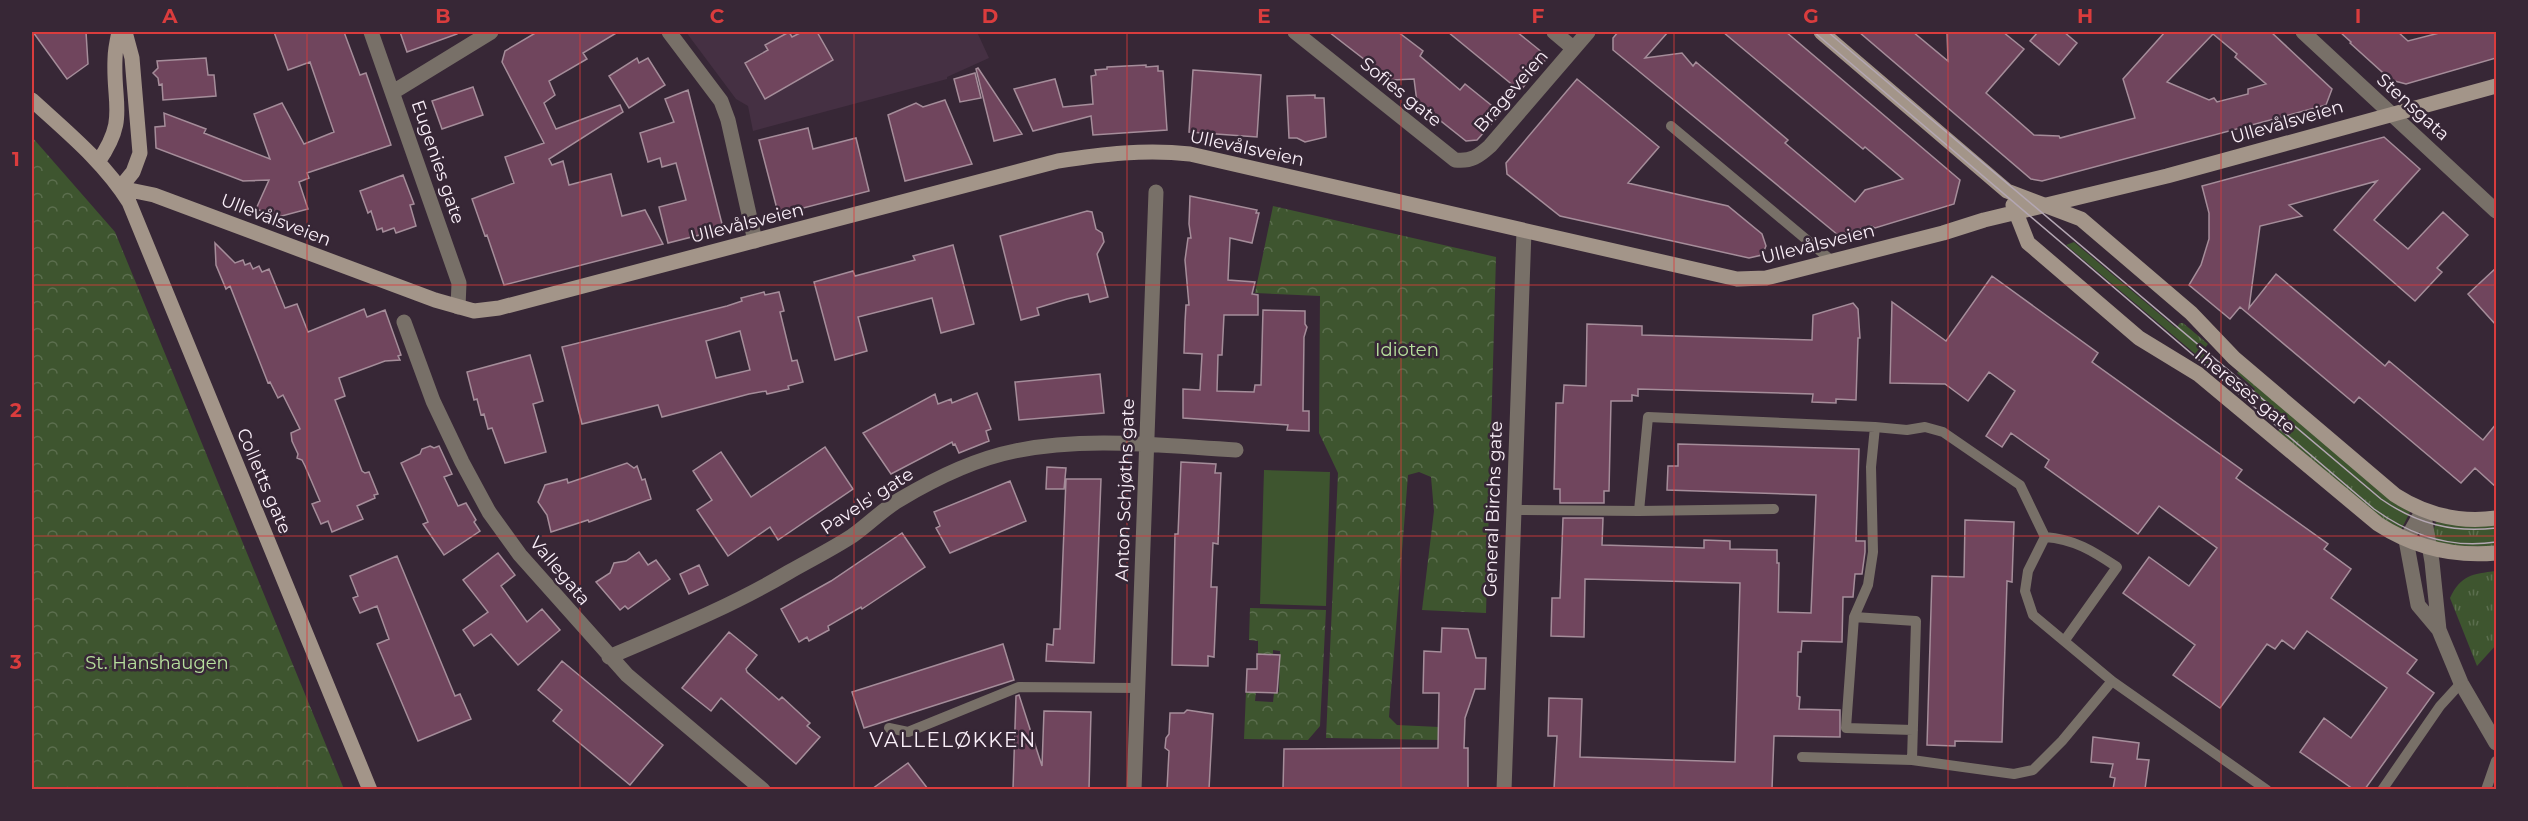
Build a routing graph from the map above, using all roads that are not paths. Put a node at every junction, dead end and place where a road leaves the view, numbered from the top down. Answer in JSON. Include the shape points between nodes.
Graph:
{"nodes":[{"id":1,"x":119,"y":32,"type":"edge"},
{"id":2,"x":125,"y":32,"type":"edge"},
{"id":3,"x":371,"y":32,"type":"edge"},
{"id":4,"x":490,"y":32,"type":"edge"},
{"id":5,"x":669,"y":32,"type":"edge"},
{"id":6,"x":1295,"y":32,"type":"edge"},
{"id":7,"x":1554,"y":32,"type":"edge"},
{"id":8,"x":1588,"y":32,"type":"edge"},
{"id":9,"x":1821,"y":32,"type":"edge"},
{"id":10,"x":2303,"y":32,"type":"edge"},
{"id":11,"x":1573,"y":48,"type":"junction"},
{"id":12,"x":2496,"y":86,"type":"edge"},
{"id":13,"x":393,"y":92,"type":"junction"},
{"id":14,"x":32,"y":100,"type":"edge"},
{"id":15,"x":2391,"y":113,"type":"junction"},
{"id":16,"x":1671,"y":126,"type":"dead end"},
{"id":17,"x":1455,"y":160,"type":"joint"},
{"id":18,"x":98,"y":162,"type":"junction"},
{"id":19,"x":120,"y":188,"type":"junction"},
{"id":20,"x":2007,"y":191,"type":"junction"},
{"id":21,"x":1156,"y":192,"type":"dead end"},
{"id":22,"x":2048,"y":205,"type":"junction"},
{"id":23,"x":2496,"y":211,"type":"edge"},
{"id":24,"x":2016,"y":213,"type":"junction"},
{"id":25,"x":1524,"y":231,"type":"junction"},
{"id":26,"x":755,"y":241,"type":"junction"},
{"id":27,"x":1832,"y":261,"type":"junction"},
{"id":28,"x":458,"y":307,"type":"junction"},
{"id":29,"x":404,"y":322,"type":"dead end"},
{"id":30,"x":1875,"y":427,"type":"junction"},
{"id":31,"x":1146,"y":445,"type":"junction"},
{"id":32,"x":1236,"y":450,"type":"dead end"},
{"id":33,"x":1774,"y":508,"type":"dead end"},
{"id":34,"x":1513,"y":510,"type":"junction"},
{"id":35,"x":2423,"y":510,"type":"junction"},
{"id":36,"x":1639,"y":511,"type":"junction"},
{"id":37,"x":2496,"y":518,"type":"edge"},
{"id":38,"x":2045,"y":537,"type":"junction"},
{"id":39,"x":2406,"y":540,"type":"junction"},
{"id":40,"x":2429,"y":549,"type":"junction"},
{"id":41,"x":2496,"y":553,"type":"edge"},
{"id":42,"x":1854,"y":617,"type":"junction"},
{"id":43,"x":2439,"y":630,"type":"junction"},
{"id":44,"x":2065,"y":640,"type":"junction"},
{"id":45,"x":609,"y":657,"type":"junction"},
{"id":46,"x":2112,"y":681,"type":"junction"},
{"id":47,"x":2461,"y":683,"type":"junction"},
{"id":48,"x":1138,"y":688,"type":"junction"},
{"id":49,"x":890,"y":728,"type":"dead end"},
{"id":50,"x":1913,"y":730,"type":"junction"},
{"id":51,"x":2496,"y":743,"type":"edge"},
{"id":52,"x":1802,"y":756,"type":"dead end"},
{"id":53,"x":1912,"y":760,"type":"junction"},
{"id":54,"x":2496,"y":761,"type":"edge"},
{"id":55,"x":756,"y":787,"type":"edge"},
{"id":56,"x":370,"y":789,"type":"edge"},
{"id":57,"x":1134,"y":789,"type":"edge"},
{"id":58,"x":1504,"y":789,"type":"edge"},
{"id":59,"x":2267,"y":789,"type":"edge"},
{"id":60,"x":2382,"y":789,"type":"edge"},
{"id":61,"x":2486,"y":789,"type":"edge"}],
"edges":[{"from":1,"to":18,"type":"street","via":[[115,60],[118,118],[111,141]]},
{"from":2,"to":19,"type":"street","via":[[132,58],[140,153],[133,172]]},
{"from":3,"to":13,"type":"street","name":"Eugenies gate"},
{"from":4,"to":13,"type":"street"},
{"from":5,"to":26,"type":"street","via":[[721,101]]},
{"from":6,"to":17,"type":"street","name":"Sofies gate"},
{"from":7,"to":11,"type":"street"},
{"from":8,"to":11,"type":"street","name":"Brageveien"},
{"from":9,"to":20,"type":"street","name":"Thereses gate"},
{"from":10,"to":15,"type":"street","name":"Stensgata"},
{"from":11,"to":17,"type":"street","name":"Brageveien","via":[[1490,146],[1477,158]]},
{"from":12,"to":15,"type":"street","name":"Ullevålsveien"},
{"from":13,"to":28,"type":"street","name":"Eugenies gate","via":[[459,283]]},
{"from":14,"to":18,"type":"street"},
{"from":15,"to":22,"type":"street","name":"Ullevålsveien"},
{"from":15,"to":23,"type":"street","name":"Stensgata"},
{"from":16,"to":27,"type":"lane"},
{"from":18,"to":19,"type":"street"},
{"from":19,"to":28,"type":"street","name":"Ullevålsveien","via":[[154,195]]},
{"from":19,"to":56,"type":"street","name":"Colletts gate"},
{"from":20,"to":22,"type":"street","name":"Thereses gate"},
{"from":20,"to":24,"type":"street","name":"Thereses gate"},
{"from":21,"to":31,"type":"street","name":"Anton Schjøths gate"},
{"from":22,"to":24,"type":"street","name":"Ullevålsveien"},
{"from":22,"to":35,"type":"street","name":"Thereses gate","via":[[2088,224],[2330,441],[2395,495]]},
{"from":24,"to":27,"type":"street","name":"Ullevålsveien"},
{"from":24,"to":39,"type":"street","name":"Thereses gate","via":[[2028,243],[2139,338],[2198,374],[2351,504]]},
{"from":25,"to":26,"type":"street","name":"Ullevålsveien","via":[[1224,161],[1154,150],[1058,161]]},
{"from":25,"to":27,"type":"street","name":"Ullevålsveien","via":[[1737,279],[1766,278]]},
{"from":25,"to":34,"type":"street","name":"General Birchs gate"},
{"from":26,"to":28,"type":"street","name":"Ullevålsveien","via":[[499,308],[474,311]]},
{"from":29,"to":45,"type":"street","name":"Vallegata","via":[[433,401],[489,512],[520,555]]},
{"from":30,"to":36,"type":"lane","via":[[1648,417]]},
{"from":30,"to":38,"type":"lane","via":[[1943,432],[2020,485]]},
{"from":30,"to":42,"type":"lane","via":[[1871,467],[1873,552],[1868,585]]},
{"from":31,"to":32,"type":"street","name":"Pavels' gate"},
{"from":31,"to":45,"type":"street","name":"Pavels' gate","via":[[1055,444],[1012,451],[965,467],[897,501],[853,535],[748,595]]},
{"from":31,"to":48,"type":"street","name":"Anton Schjøths gate"},
{"from":33,"to":36,"type":"lane"},
{"from":34,"to":36,"type":"lane"},
{"from":34,"to":58,"type":"street","name":"General Birchs gate"},
{"from":35,"to":37,"type":"street","name":"Thereses gate","via":[[2458,519]]},
{"from":35,"to":39,"type":"street"},
{"from":35,"to":40,"type":"street"},
{"from":38,"to":44,"type":"lane","via":[[2028,571],[2025,591],[2033,615]]},
{"from":38,"to":44,"type":"lane","via":[[2082,545],[2117,567]]},
{"from":39,"to":40,"type":"street","name":"Thereses gate"},
{"from":39,"to":43,"type":"street","via":[[2418,604]]},
{"from":40,"to":41,"type":"street","name":"Thereses gate","via":[[2468,555]]},
{"from":40,"to":43,"type":"street"},
{"from":42,"to":50,"type":"lane","via":[[1916,621]]},
{"from":42,"to":50,"type":"lane","via":[[1846,728]]},
{"from":43,"to":47,"type":"street"},
{"from":44,"to":46,"type":"lane"},
{"from":45,"to":55,"type":"street","name":"Vallegata"},
{"from":46,"to":53,"type":"lane","via":[[2033,770],[2014,774]]},
{"from":46,"to":59,"type":"lane"},
{"from":47,"to":51,"type":"street"},
{"from":47,"to":60,"type":"lane","via":[[2440,706]]},
{"from":48,"to":49,"type":"lane","via":[[1019,687],[908,732]]},
{"from":48,"to":57,"type":"street","name":"Anton Schjøths gate"},
{"from":50,"to":53,"type":"lane"},
{"from":52,"to":53,"type":"lane"},
{"from":54,"to":61,"type":"lane"}]}
